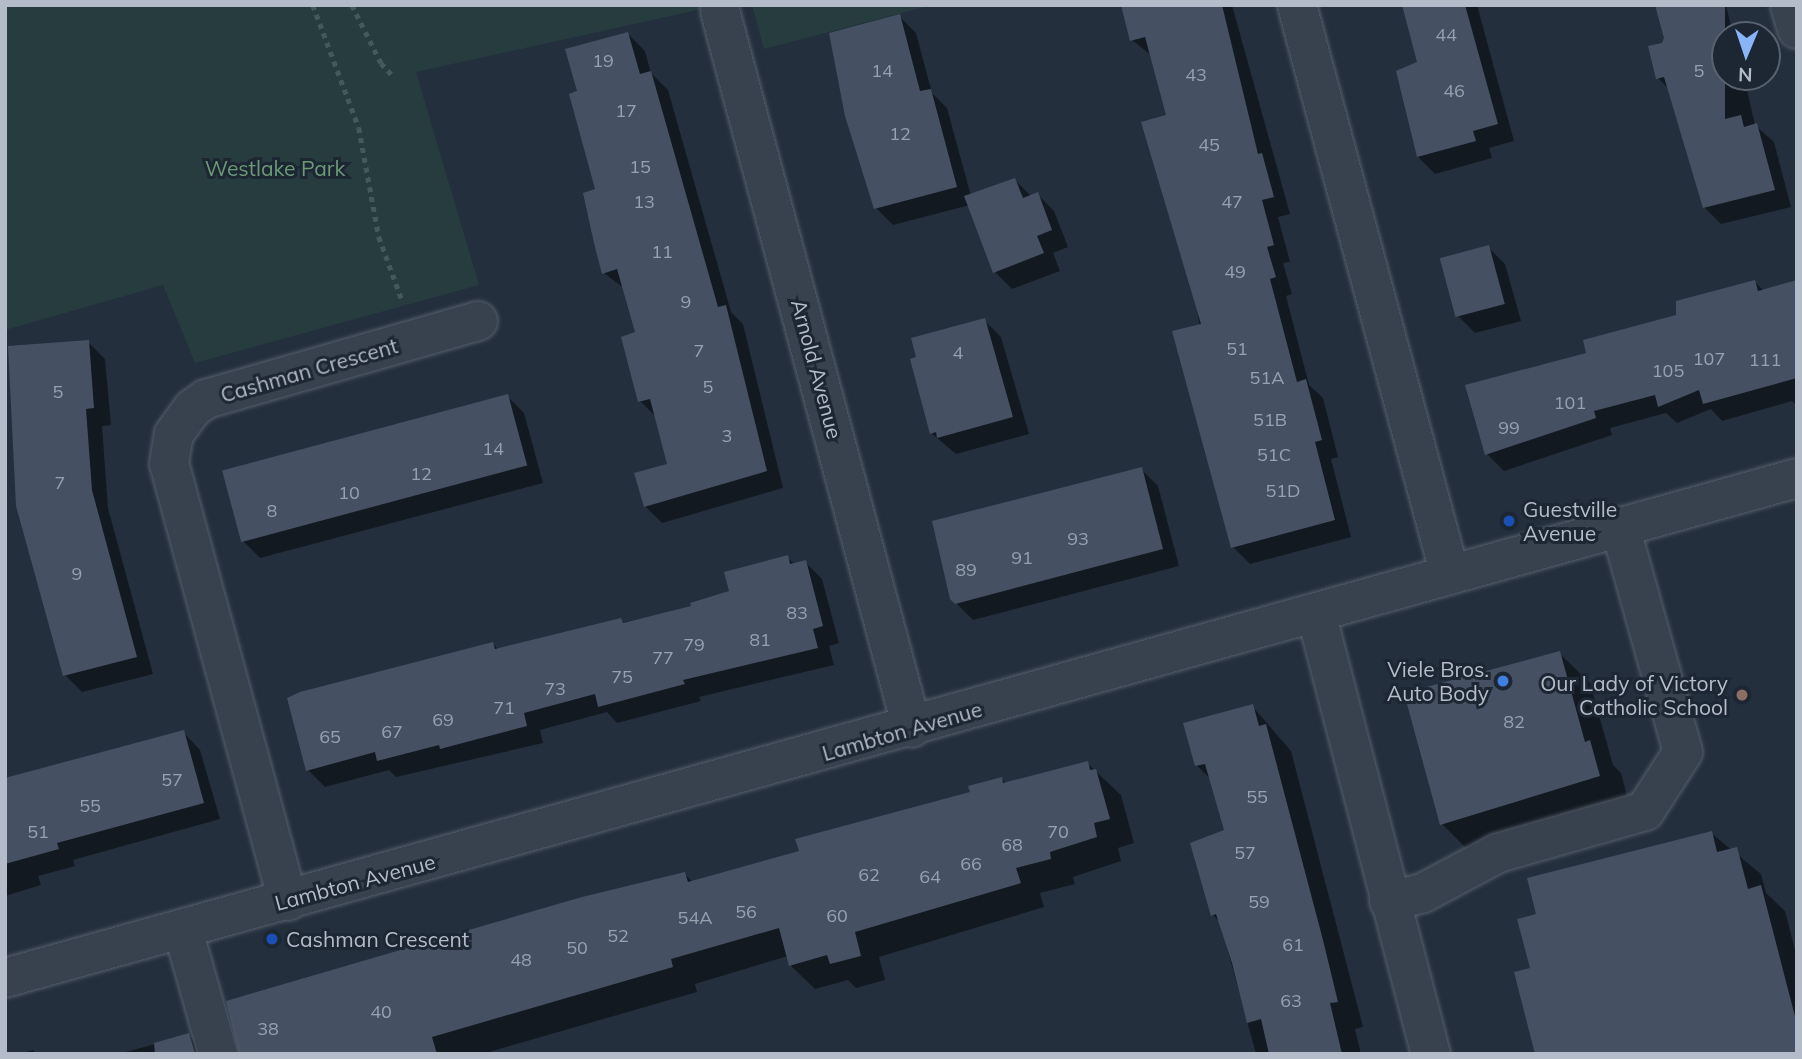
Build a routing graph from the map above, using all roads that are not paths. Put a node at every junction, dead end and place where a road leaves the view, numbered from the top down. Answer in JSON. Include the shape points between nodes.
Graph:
{"nodes":[{"id":1,"x":1297,"y":5,"type":"edge"},
{"id":2,"x":1790,"y":5,"type":"edge"},
{"id":3,"x":720,"y":11,"type":"dead end"},
{"id":4,"x":1797,"y":29,"type":"edge"},
{"id":5,"x":478,"y":321,"type":"dead end"},
{"id":6,"x":1797,"y":478,"type":"edge"},
{"id":7,"x":1620,"y":527,"type":"junction"},
{"id":8,"x":1450,"y":575,"type":"junction"},
{"id":9,"x":1316,"y":613,"type":"junction"},
{"id":10,"x":912,"y":728,"type":"junction"},
{"id":11,"x":288,"y":901,"type":"junction"},
{"id":12,"x":1389,"y":901,"type":"junction"},
{"id":13,"x":183,"y":930,"type":"junction"},
{"id":14,"x":5,"y":978,"type":"edge"},
{"id":15,"x":218,"y":1054,"type":"edge"},
{"id":16,"x":1431,"y":1054,"type":"edge"}],
"edges":[{"from":1,"to":8,"type":"street"},
{"from":2,"to":4,"type":"street"},
{"from":3,"to":10,"type":"street","name":"Arnold Avenue"},
{"from":5,"to":11,"type":"street","name":"Cashman Crescent","via":[[206,399],[193,408],[174,434],[170,464]]},
{"from":6,"to":7,"type":"street","name":"Lambton Avenue"},
{"from":7,"to":8,"type":"street","name":"Lambton Avenue"},
{"from":7,"to":12,"type":"street","via":[[1683,752],[1646,811],[1498,853],[1423,893]]},
{"from":8,"to":9,"type":"street","name":"Lambton Avenue"},
{"from":9,"to":10,"type":"street","name":"Lambton Avenue"},
{"from":9,"to":12,"type":"street"},
{"from":10,"to":11,"type":"street","name":"Lambton Avenue"},
{"from":11,"to":13,"type":"street","name":"Lambton Avenue"},
{"from":12,"to":16,"type":"street"},
{"from":13,"to":14,"type":"street","name":"Lambton Avenue"},
{"from":13,"to":15,"type":"street"}]}
